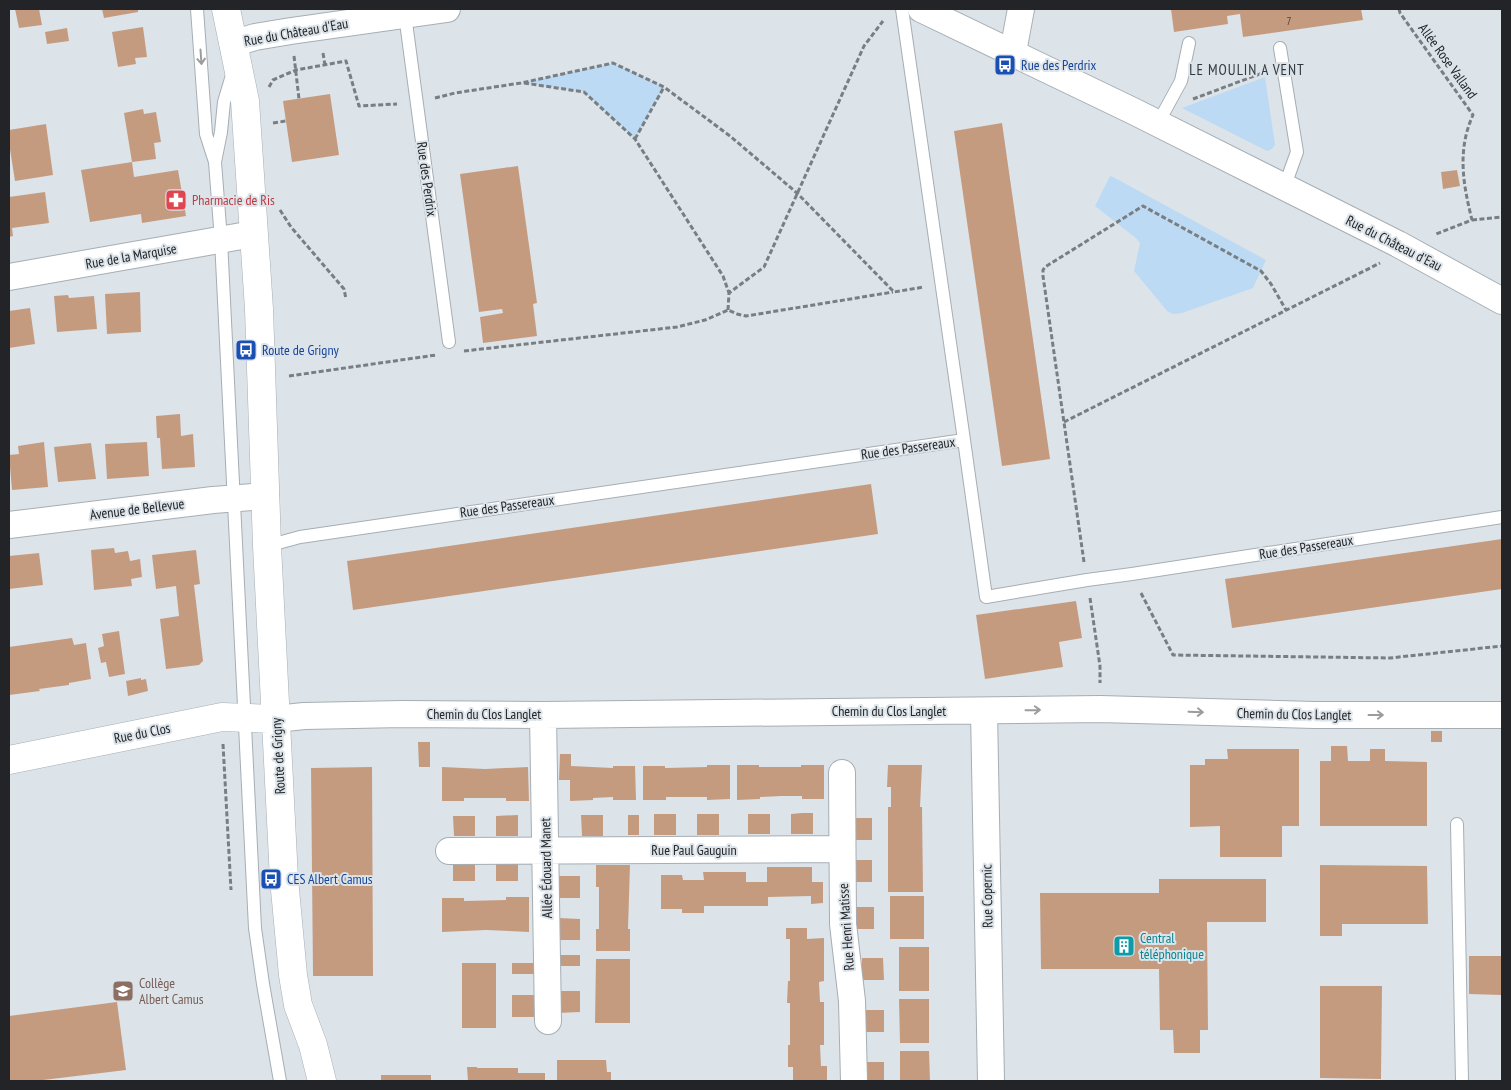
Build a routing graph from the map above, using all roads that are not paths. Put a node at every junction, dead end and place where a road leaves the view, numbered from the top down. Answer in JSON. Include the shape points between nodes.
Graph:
{"nodes":[{"id":1,"x":198,"y":9,"type":"edge"},
{"id":2,"x":226,"y":9,"type":"edge"},
{"id":3,"x":447,"y":9,"type":"edge"},
{"id":4,"x":902,"y":9,"type":"edge"},
{"id":5,"x":922,"y":9,"type":"edge"},
{"id":6,"x":1021,"y":9,"type":"edge"},
{"id":7,"x":404,"y":15,"type":"junction"},
{"id":8,"x":1189,"y":43,"type":"dead end"},
{"id":9,"x":1280,"y":48,"type":"dead end"},
{"id":10,"x":235,"y":51,"type":"junction"},
{"id":11,"x":1013,"y":52,"type":"junction"},
{"id":12,"x":1161,"y":117,"type":"junction"},
{"id":13,"x":215,"y":162,"type":"junction"},
{"id":14,"x":1284,"y":188,"type":"junction"},
{"id":15,"x":252,"y":234,"type":"junction"},
{"id":16,"x":221,"y":240,"type":"junction"},
{"id":17,"x":9,"y":278,"type":"edge"},
{"id":18,"x":1502,"y":301,"type":"edge"},
{"id":19,"x":449,"y":342,"type":"dead end"},
{"id":20,"x":964,"y":440,"type":"junction"},
{"id":21,"x":266,"y":496,"type":"junction"},
{"id":22,"x":234,"y":499,"type":"junction"},
{"id":23,"x":1502,"y":517,"type":"edge"},
{"id":24,"x":9,"y":525,"type":"edge"},
{"id":25,"x":267,"y":546,"type":"junction"},
{"id":26,"x":984,"y":711,"type":"junction"},
{"id":27,"x":543,"y":714,"type":"junction"},
{"id":28,"x":1502,"y":715,"type":"edge"},
{"id":29,"x":245,"y":717,"type":"junction"},
{"id":30,"x":276,"y":719,"type":"junction"},
{"id":31,"x":9,"y":760,"type":"edge"},
{"id":32,"x":842,"y":773,"type":"dead end"},
{"id":33,"x":1457,"y":824,"type":"dead end"},
{"id":34,"x":842,"y":849,"type":"junction"},
{"id":35,"x":449,"y":851,"type":"dead end"},
{"id":36,"x":546,"y":851,"type":"junction"},
{"id":37,"x":548,"y":1022,"type":"dead end"},
{"id":38,"x":280,"y":1081,"type":"edge"},
{"id":39,"x":322,"y":1081,"type":"edge"},
{"id":40,"x":854,"y":1081,"type":"edge"},
{"id":41,"x":991,"y":1081,"type":"edge"},
{"id":42,"x":1462,"y":1081,"type":"edge"}],
"edges":[{"from":1,"to":13,"type":"lane","one_way":true,"via":[[206,134]]},
{"from":2,"to":10,"type":"street","name":"Route de Grigny"},
{"from":3,"to":7,"type":"street","name":"Rue du Château d'Eau"},
{"from":4,"to":20,"type":"lane"},
{"from":5,"to":11,"type":"street","name":"Rue du Château d'Eau"},
{"from":6,"to":11,"type":"street"},
{"from":7,"to":10,"type":"street","name":"Rue du Château d'Eau","via":[[255,37]]},
{"from":7,"to":19,"type":"lane","name":"Rue des Perdrix"},
{"from":8,"to":12,"type":"lane","via":[[1180,81]]},
{"from":9,"to":14,"type":"lane","via":[[1296,152]]},
{"from":10,"to":13,"type":"lane"},
{"from":10,"to":15,"type":"street","name":"Route de Grigny","via":[[244,101]]},
{"from":11,"to":12,"type":"street","name":"Rue du Château d'Eau"},
{"from":12,"to":14,"type":"street","name":"Rue du Château d'Eau"},
{"from":13,"to":16,"type":"lane"},
{"from":14,"to":18,"type":"street","name":"Rue du Château d'Eau","via":[[1398,244]]},
{"from":15,"to":16,"type":"street","name":"Rue de la Marquise"},
{"from":15,"to":21,"type":"street","name":"Route de Grigny"},
{"from":16,"to":17,"type":"street","name":"Rue de la Marquise"},
{"from":16,"to":22,"type":"lane"},
{"from":20,"to":23,"type":"lane","name":"Rue des Passereaux","via":[[986,597]]},
{"from":20,"to":25,"type":"lane","name":"Rue des Passereaux","via":[[300,537]]},
{"from":21,"to":22,"type":"street","name":"Avenue de Bellevue"},
{"from":21,"to":25,"type":"street","name":"Route de Grigny"},
{"from":22,"to":24,"type":"street","name":"Avenue de Bellevue"},
{"from":22,"to":29,"type":"lane"},
{"from":25,"to":30,"type":"street","name":"Route de Grigny"},
{"from":26,"to":27,"type":"street","name":"Chemin du Clos Langlet"},
{"from":26,"to":28,"type":"street","name":"Chemin du Clos Langlet","one_way":true,"via":[[1100,709],[1314,715]]},
{"from":26,"to":41,"type":"street","name":"Rue Copernic"},
{"from":27,"to":30,"type":"street","name":"Chemin du Clos Langlet","via":[[403,714]]},
{"from":27,"to":36,"type":"street","name":"Allée Édouard Manet"},
{"from":29,"to":30,"type":"street","name":"Rue du Clos"},
{"from":29,"to":31,"type":"street","name":"Rue du Clos","via":[[222,717]]},
{"from":29,"to":38,"type":"lane","via":[[255,928]]},
{"from":30,"to":39,"type":"street","name":"Route de Grigny","via":[[284,880],[293,975],[298,1005]]},
{"from":32,"to":34,"type":"street","name":"Rue Henri Matisse"},
{"from":33,"to":42,"type":"lane"},
{"from":34,"to":36,"type":"street","name":"Rue Paul Gauguin"},
{"from":34,"to":40,"type":"street","name":"Rue Henri Matisse","via":[[843,924],[852,1001]]},
{"from":35,"to":36,"type":"street","name":"Rue Paul Gauguin"},
{"from":36,"to":37,"type":"street","name":"Allée Édouard Manet"}]}
